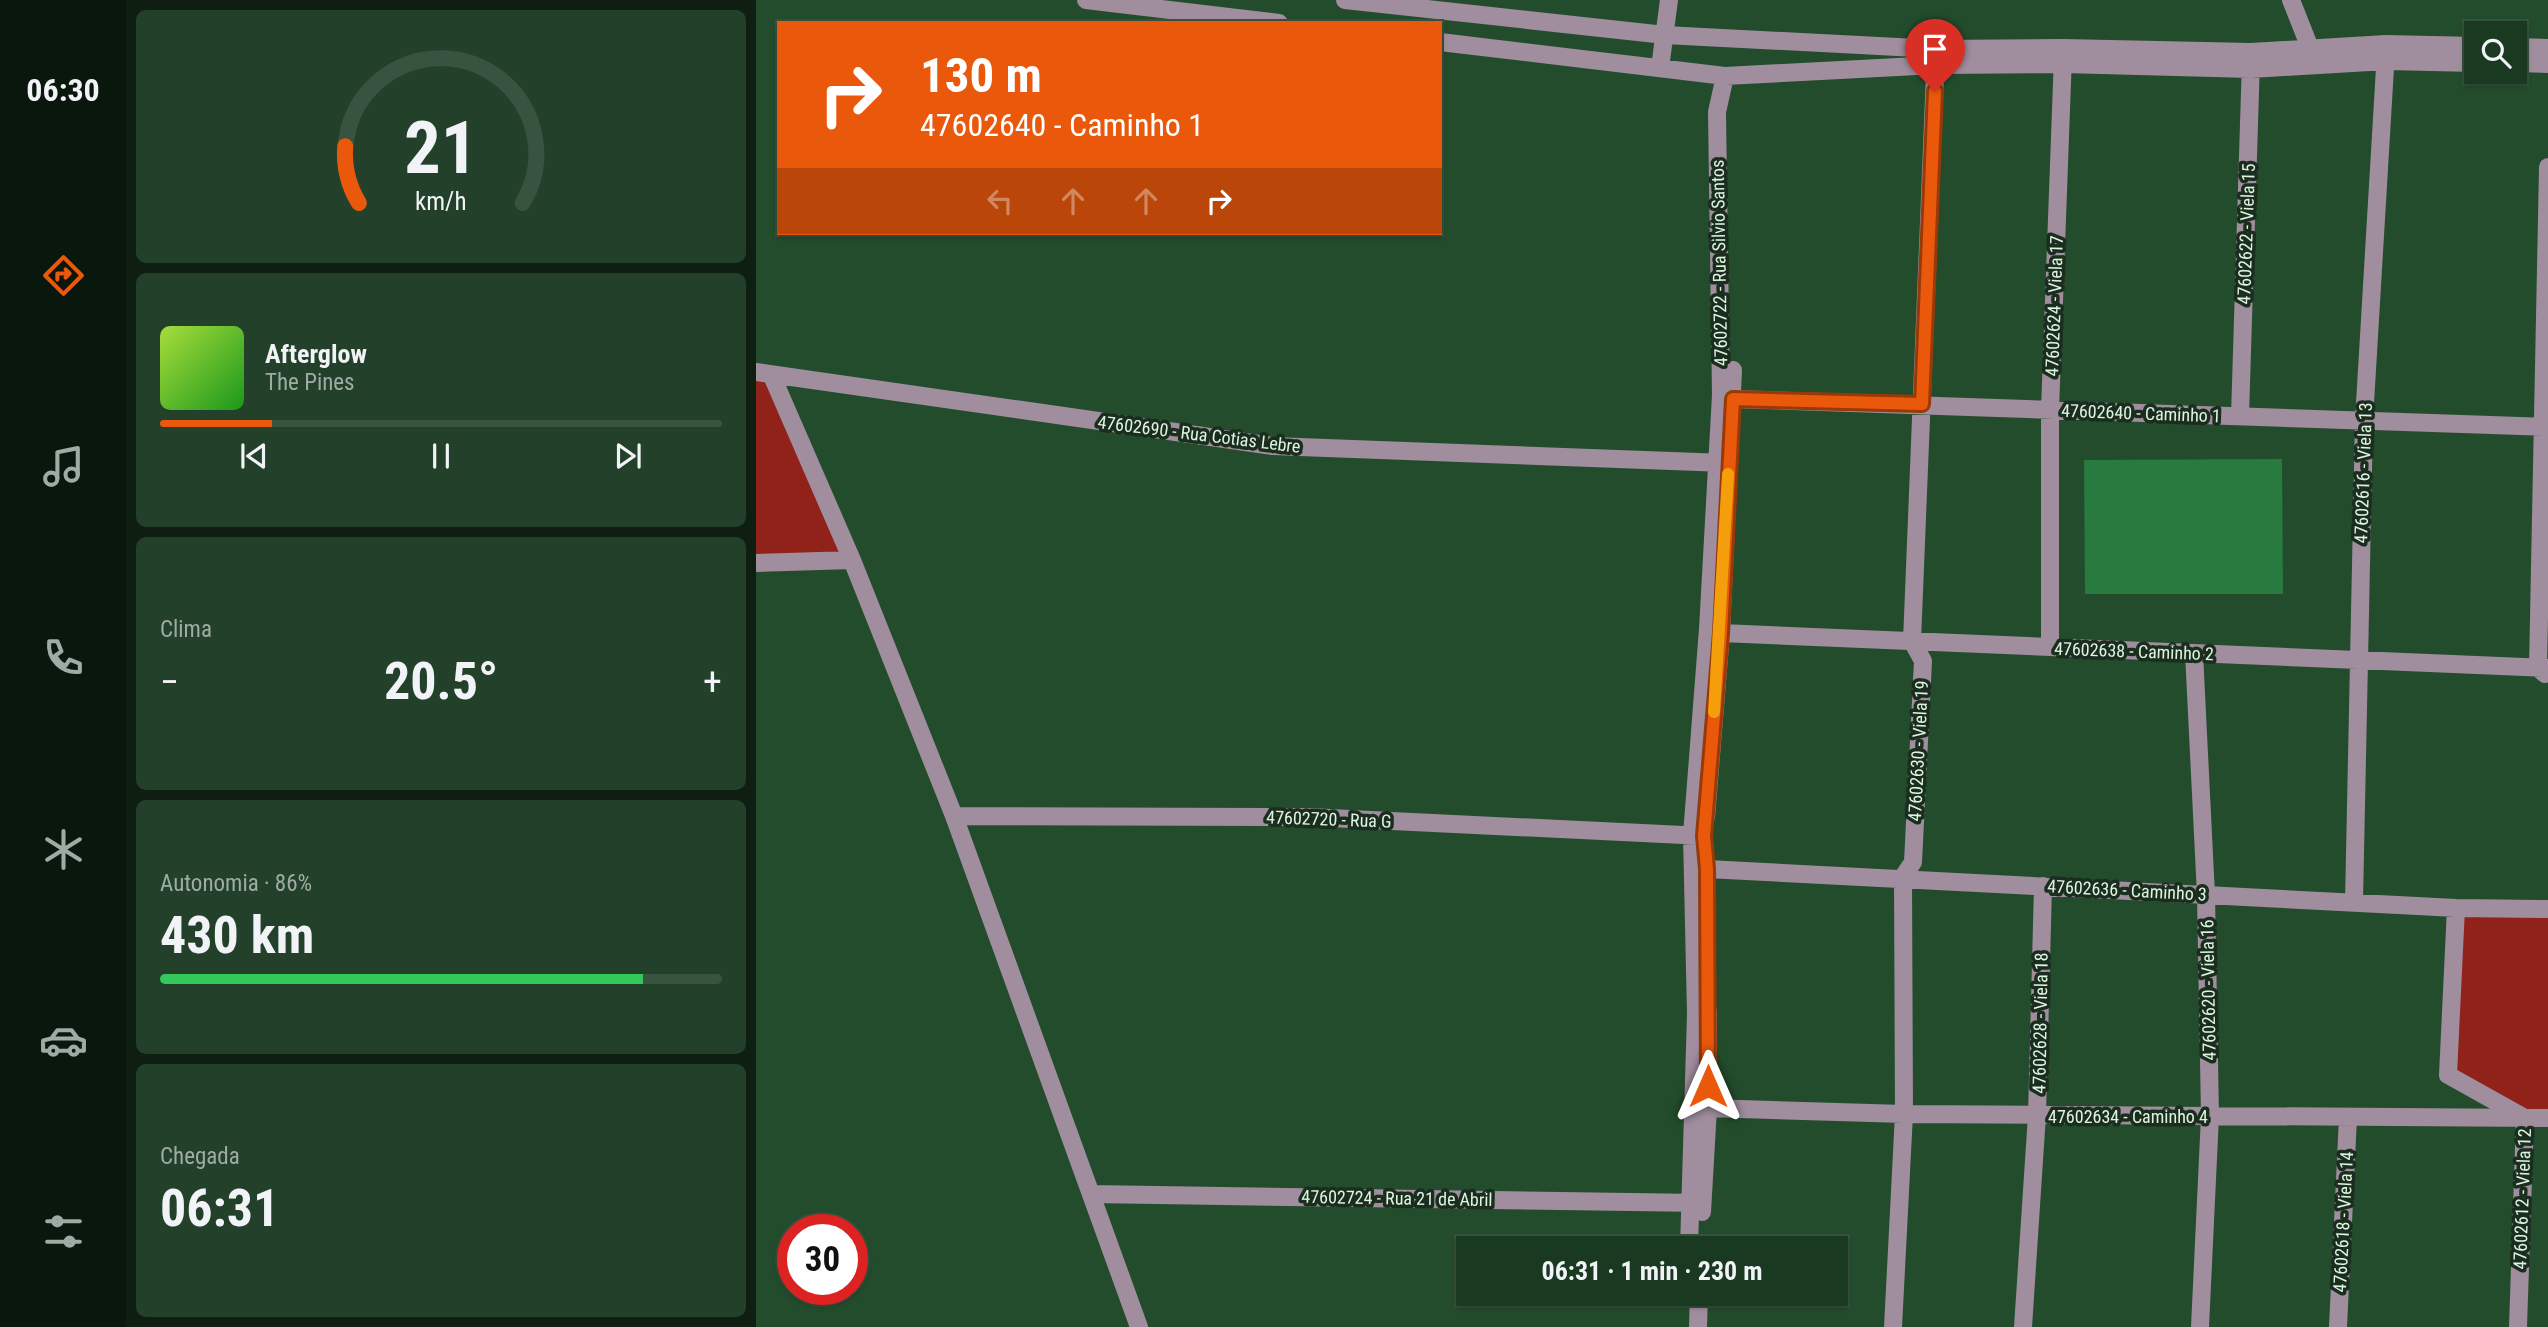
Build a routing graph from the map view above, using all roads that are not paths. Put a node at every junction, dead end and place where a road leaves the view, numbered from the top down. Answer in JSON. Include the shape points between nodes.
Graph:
{"nodes":[{"id":1,"x":1086,"y":0,"type":"edge"},
{"id":2,"x":1345,"y":0,"type":"edge"},
{"id":3,"x":1669,"y":0,"type":"edge"},
{"id":4,"x":2291,"y":0,"type":"edge"},
{"id":5,"x":1262,"y":21,"type":"edge"},
{"id":6,"x":1665,"y":36,"type":"junction"},
{"id":7,"x":1442,"y":42,"type":"edge"},
{"id":8,"x":2464,"y":47,"type":"edge"},
{"id":9,"x":2527,"y":47,"type":"edge"},
{"id":10,"x":2310,"y":48,"type":"junction"},
{"id":11,"x":2548,"y":48,"type":"edge"},
{"id":12,"x":2386,"y":52,"type":"junction"},
{"id":13,"x":2063,"y":56,"type":"junction"},
{"id":14,"x":1936,"y":57,"type":"junction"},
{"id":15,"x":2251,"y":60,"type":"junction"},
{"id":16,"x":2464,"y":62,"type":"edge"},
{"id":17,"x":2527,"y":63,"type":"edge"},
{"id":18,"x":2548,"y":64,"type":"edge"},
{"id":19,"x":1660,"y":68,"type":"junction"},
{"id":20,"x":1725,"y":76,"type":"junction"},
{"id":21,"x":2548,"y":167,"type":"edge"},
{"id":22,"x":764,"y":374,"type":"edge"},
{"id":23,"x":1733,"y":399,"type":"junction"},
{"id":24,"x":1922,"y":404,"type":"junction"},
{"id":25,"x":2050,"y":410,"type":"junction"},
{"id":26,"x":2239,"y":416,"type":"junction"},
{"id":27,"x":2364,"y":420,"type":"junction"},
{"id":28,"x":2546,"y":427,"type":"edge"},
{"id":29,"x":1722,"y":463,"type":"junction"},
{"id":30,"x":852,"y":560,"type":"junction"},
{"id":31,"x":756,"y":563,"type":"edge"},
{"id":32,"x":1721,"y":633,"type":"junction"},
{"id":33,"x":1912,"y":641,"type":"junction"},
{"id":34,"x":2050,"y":647,"type":"junction"},
{"id":35,"x":2194,"y":653,"type":"junction"},
{"id":36,"x":2357,"y":660,"type":"junction"},
{"id":37,"x":2545,"y":671,"type":"edge"},
{"id":38,"x":954,"y":816,"type":"junction"},
{"id":39,"x":1698,"y":836,"type":"junction"},
{"id":40,"x":1707,"y":869,"type":"junction"},
{"id":41,"x":1903,"y":877,"type":"junction"},
{"id":42,"x":2043,"y":886,"type":"junction"},
{"id":43,"x":2206,"y":895,"type":"junction"},
{"id":44,"x":2354,"y":902,"type":"junction"},
{"id":45,"x":2456,"y":908,"type":"junction"},
{"id":46,"x":2548,"y":909,"type":"edge"},
{"id":47,"x":1708,"y":1108,"type":"junction"},
{"id":48,"x":1904,"y":1114,"type":"junction"},
{"id":49,"x":2037,"y":1115,"type":"junction"},
{"id":50,"x":2210,"y":1116,"type":"junction"},
{"id":51,"x":2348,"y":1117,"type":"junction"},
{"id":52,"x":2525,"y":1118,"type":"junction"},
{"id":53,"x":2548,"y":1118,"type":"edge"},
{"id":54,"x":1091,"y":1194,"type":"junction"},
{"id":55,"x":1696,"y":1203,"type":"junction"},
{"id":56,"x":1691,"y":1236,"type":"edge"},
{"id":57,"x":1699,"y":1236,"type":"edge"},
{"id":58,"x":1688,"y":1306,"type":"edge"},
{"id":59,"x":1699,"y":1306,"type":"edge"},
{"id":60,"x":1139,"y":1327,"type":"edge"},
{"id":61,"x":1687,"y":1327,"type":"edge"},
{"id":62,"x":1698,"y":1327,"type":"edge"},
{"id":63,"x":1894,"y":1327,"type":"edge"},
{"id":64,"x":2023,"y":1327,"type":"edge"},
{"id":65,"x":2200,"y":1327,"type":"edge"},
{"id":66,"x":2338,"y":1327,"type":"edge"},
{"id":67,"x":2518,"y":1327,"type":"edge"}],
"edges":[{"from":1,"to":5,"type":"street"},
{"from":2,"to":6,"type":"street"},
{"from":3,"to":6,"type":"street"},
{"from":4,"to":10,"type":"street"},
{"from":6,"to":14,"type":"street"},
{"from":6,"to":19,"type":"street"},
{"from":7,"to":19,"type":"street"},
{"from":8,"to":12,"type":"street"},
{"from":9,"to":11,"type":"street"},
{"from":10,"to":12,"type":"street"},
{"from":10,"to":15,"type":"street"},
{"from":12,"to":15,"type":"street"},
{"from":12,"to":16,"type":"street"},
{"from":12,"to":27,"type":"street","name":"47602616 - Viela 13"},
{"from":13,"to":14,"type":"street"},
{"from":13,"to":15,"type":"street"},
{"from":13,"to":25,"type":"street","name":"47602624 - Viela 17"},
{"from":14,"to":20,"type":"street"},
{"from":14,"to":24,"type":"street","name":"47602630 - Viela 19"},
{"from":15,"to":26,"type":"street","name":"47602622 - Viela 15"},
{"from":17,"to":18,"type":"street"},
{"from":19,"to":20,"type":"street"},
{"from":20,"to":23,"type":"street"},
{"from":20,"to":29,"type":"street","name":"47602722 - Rua Silvio Santos","via":[[1717,112]]},
{"from":21,"to":28,"type":"street"},
{"from":22,"to":29,"type":"street","name":"47602690 - Rua Cotias Lebre","via":[[1273,446]]},
{"from":22,"to":30,"type":"street"},
{"from":23,"to":24,"type":"street","name":"47602640 - Caminho 1"},
{"from":23,"to":29,"type":"street"},
{"from":24,"to":25,"type":"street","name":"47602640 - Caminho 1"},
{"from":24,"to":33,"type":"street","name":"47602630 - Viela 19"},
{"from":25,"to":26,"type":"street","name":"47602640 - Caminho 1"},
{"from":25,"to":34,"type":"street","name":"47602624 - Viela 17"},
{"from":26,"to":27,"type":"street","name":"47602640 - Caminho 1"},
{"from":27,"to":28,"type":"street","name":"47602640 - Caminho 1"},
{"from":27,"to":36,"type":"street","name":"47602616 - Viela 13"},
{"from":28,"to":37,"type":"street"},
{"from":29,"to":32,"type":"street"},
{"from":29,"to":39,"type":"street","name":"47602722 - Rua Silvio Santos"},
{"from":30,"to":31,"type":"street"},
{"from":30,"to":38,"type":"street"},
{"from":32,"to":33,"type":"street","name":"47602638 - Caminho 2"},
{"from":32,"to":39,"type":"street"},
{"from":33,"to":34,"type":"street","name":"47602638 - Caminho 2"},
{"from":33,"to":41,"type":"street","name":"47602630 - Viela 19","via":[[1923,662],[1913,862]]},
{"from":34,"to":35,"type":"street","name":"47602638 - Caminho 2"},
{"from":35,"to":36,"type":"street","name":"47602638 - Caminho 2"},
{"from":35,"to":43,"type":"street","name":"47602620 - Viela 16"},
{"from":36,"to":37,"type":"street","name":"47602638 - Caminho 2"},
{"from":36,"to":44,"type":"street","name":"47602616 - Viela 13"},
{"from":38,"to":39,"type":"street","name":"47602720 - Rua G","via":[[1309,817]]},
{"from":38,"to":54,"type":"street"},
{"from":39,"to":40,"type":"street"},
{"from":39,"to":55,"type":"street","name":"47602722 - Rua Silvio Santos"},
{"from":40,"to":41,"type":"street","name":"47602636 - Caminho 3"},
{"from":40,"to":47,"type":"street"},
{"from":41,"to":42,"type":"street","name":"47602636 - Caminho 3"},
{"from":41,"to":48,"type":"street","name":"47602630 - Viela 19"},
{"from":42,"to":43,"type":"street","name":"47602636 - Caminho 3"},
{"from":42,"to":49,"type":"street","name":"47602628 - Viela 18"},
{"from":43,"to":44,"type":"street","name":"47602636 - Caminho 3"},
{"from":43,"to":50,"type":"street","name":"47602620 - Viela 16"},
{"from":44,"to":45,"type":"street","name":"47602636 - Caminho 3"},
{"from":45,"to":46,"type":"street","name":"47602636 - Caminho 3"},
{"from":45,"to":52,"type":"street","name":"47602612 - Viela 12","via":[[2448,1075]]},
{"from":47,"to":48,"type":"street","name":"47602634 - Caminho 4"},
{"from":47,"to":55,"type":"street"},
{"from":48,"to":49,"type":"street","name":"47602634 - Caminho 4"},
{"from":48,"to":63,"type":"street","name":"47602630 - Viela 19"},
{"from":49,"to":50,"type":"street","name":"47602634 - Caminho 4"},
{"from":49,"to":64,"type":"street","name":"47602628 - Viela 18"},
{"from":50,"to":51,"type":"street","name":"47602634 - Caminho 4"},
{"from":50,"to":65,"type":"street","name":"47602620 - Viela 16"},
{"from":51,"to":52,"type":"street","name":"47602634 - Caminho 4"},
{"from":51,"to":66,"type":"street","name":"47602618 - Viela 14"},
{"from":52,"to":53,"type":"street","name":"47602634 - Caminho 4"},
{"from":52,"to":67,"type":"street","name":"47602612 - Viela 12"},
{"from":54,"to":55,"type":"street","name":"47602724 - Rua 21 de Abril"},
{"from":54,"to":60,"type":"street"},
{"from":55,"to":56,"type":"street","name":"47602722 - Rua Silvio Santos"},
{"from":55,"to":57,"type":"street"},
{"from":58,"to":61,"type":"street"},
{"from":59,"to":62,"type":"street"}]}
